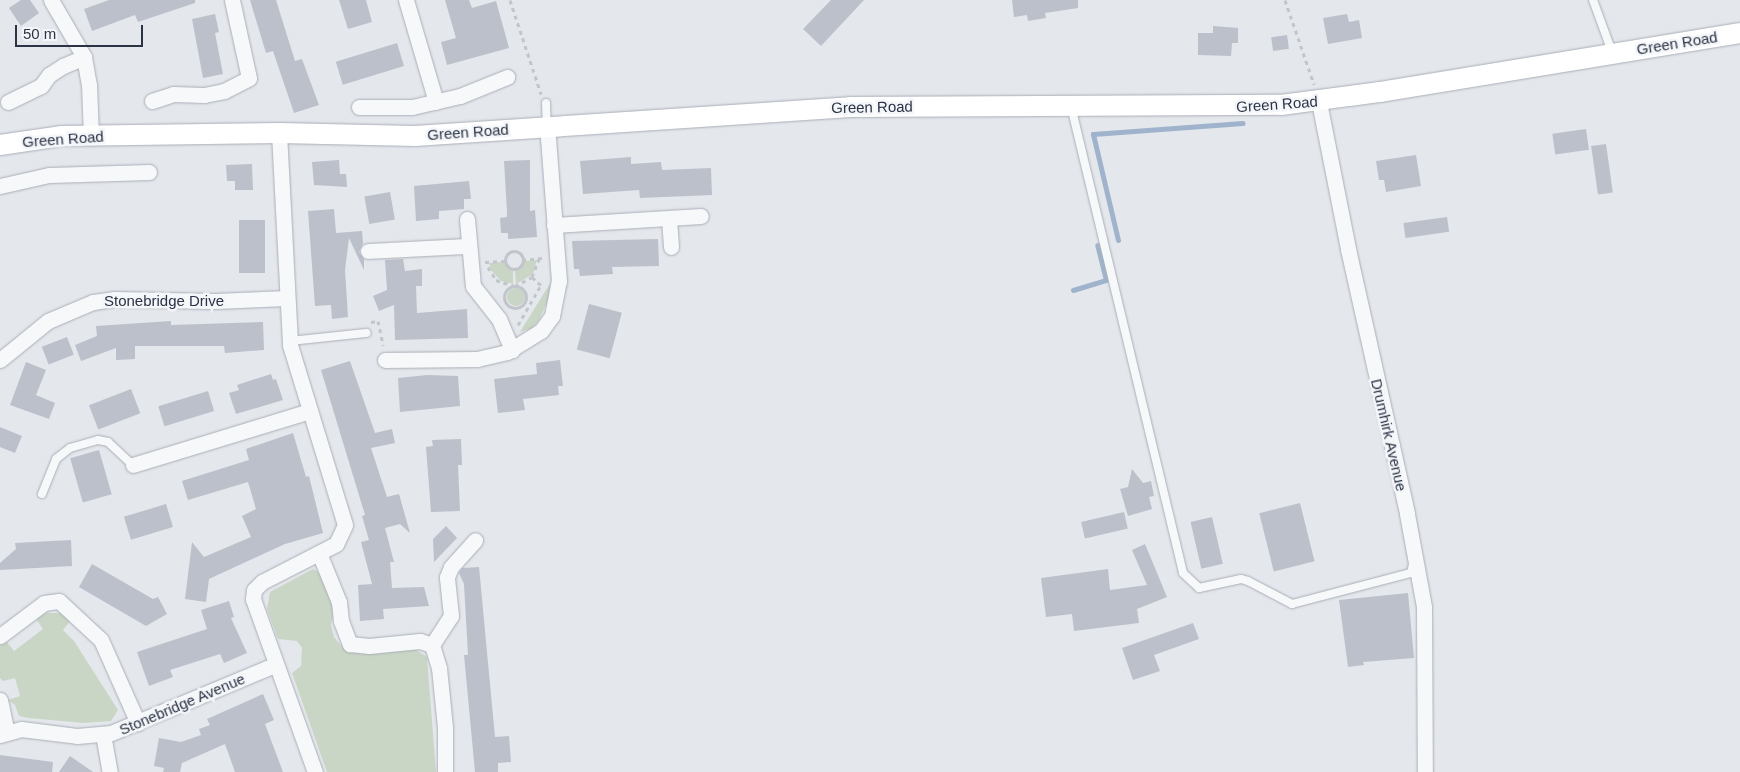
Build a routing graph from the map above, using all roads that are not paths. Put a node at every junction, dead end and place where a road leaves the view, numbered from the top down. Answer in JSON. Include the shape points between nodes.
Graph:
{"nodes":[{"id":1,"x":232,"y":0,"type":"edge"},
{"id":2,"x":406,"y":0,"type":"edge"},
{"id":3,"x":1593,"y":0,"type":"edge"},
{"id":4,"x":58,"y":3,"type":"edge"},
{"id":5,"x":1740,"y":34,"type":"edge"},
{"id":6,"x":1613,"y":54,"type":"junction"},
{"id":7,"x":84,"y":57,"type":"junction"},
{"id":8,"x":508,"y":77,"type":"dead end"},
{"id":9,"x":152,"y":101,"type":"dead end"},
{"id":10,"x":8,"y":102,"type":"dead end"},
{"id":11,"x":436,"y":102,"type":"junction"},
{"id":12,"x":1319,"y":102,"type":"junction"},
{"id":13,"x":546,"y":103,"type":"road end"},
{"id":14,"x":1071,"y":106,"type":"junction"},
{"id":15,"x":360,"y":107,"type":"dead end"},
{"id":16,"x":547,"y":126,"type":"junction"},
{"id":17,"x":279,"y":133,"type":"junction"},
{"id":18,"x":91,"y":136,"type":"junction"},
{"id":19,"x":0,"y":145,"type":"edge"},
{"id":20,"x":149,"y":172,"type":"dead end"},
{"id":21,"x":0,"y":186,"type":"edge"},
{"id":22,"x":701,"y":216,"type":"dead end"},
{"id":23,"x":668,"y":218,"type":"junction"},
{"id":24,"x":467,"y":219,"type":"dead end"},
{"id":25,"x":554,"y":225,"type":"junction"},
{"id":26,"x":468,"y":246,"type":"junction"},
{"id":27,"x":671,"y":247,"type":"dead end"},
{"id":28,"x":368,"y":251,"type":"dead end"},
{"id":29,"x":286,"y":298,"type":"junction"},
{"id":30,"x":367,"y":333,"type":"dead end"},
{"id":31,"x":289,"y":341,"type":"junction"},
{"id":32,"x":512,"y":350,"type":"junction"},
{"id":33,"x":1,"y":357,"type":"edge"},
{"id":34,"x":385,"y":360,"type":"dead end"},
{"id":35,"x":310,"y":411,"type":"junction"},
{"id":36,"x":133,"y":465,"type":"joint"},
{"id":37,"x":42,"y":494,"type":"dead end"},
{"id":38,"x":475,"y":540,"type":"dead end"},
{"id":39,"x":319,"y":553,"type":"junction"},
{"id":40,"x":1414,"y":560,"type":"junction"},
{"id":41,"x":0,"y":636,"type":"edge"},
{"id":42,"x":432,"y":645,"type":"junction"},
{"id":43,"x":274,"y":665,"type":"junction"},
{"id":44,"x":0,"y":700,"type":"edge"},
{"id":45,"x":138,"y":724,"type":"junction"},
{"id":46,"x":4,"y":734,"type":"edge"},
{"id":47,"x":103,"y":734,"type":"junction"},
{"id":48,"x":110,"y":772,"type":"edge"},
{"id":49,"x":315,"y":772,"type":"edge"},
{"id":50,"x":445,"y":772,"type":"edge"},
{"id":51,"x":1425,"y":772,"type":"edge"}],
"edges":[{"from":1,"to":9,"type":"street","via":[[249,78],[224,91],[204,95],[173,94]]},
{"from":2,"to":11,"type":"street"},
{"from":3,"to":6,"type":"lane"},
{"from":4,"to":7,"type":"street"},
{"from":5,"to":6,"type":"street","name":"Green Road"},
{"from":6,"to":12,"type":"street","name":"Green Road"},
{"from":7,"to":10,"type":"street","via":[[49,75],[41,86]]},
{"from":7,"to":18,"type":"street","via":[[89,84]]},
{"from":8,"to":11,"type":"street"},
{"from":11,"to":15,"type":"street","via":[[412,107]]},
{"from":12,"to":14,"type":"street","name":"Green Road","via":[[1250,107]]},
{"from":12,"to":40,"type":"street","name":"Drumhirk Avenue"},
{"from":13,"to":16,"type":"lane"},
{"from":14,"to":16,"type":"street","name":"Green Road","via":[[850,107]]},
{"from":14,"to":40,"type":"lane","via":[[1183,573],[1199,588],[1241,579],[1292,604],[1411,573]]},
{"from":16,"to":17,"type":"street","name":"Green Road","via":[[415,136]]},
{"from":16,"to":25,"type":"street"},
{"from":17,"to":18,"type":"street","name":"Green Road"},
{"from":17,"to":29,"type":"street"},
{"from":18,"to":19,"type":"street","name":"Green Road","via":[[62,136]]},
{"from":20,"to":21,"type":"street","via":[[49,175]]},
{"from":22,"to":23,"type":"street"},
{"from":23,"to":25,"type":"street"},
{"from":23,"to":27,"type":"street"},
{"from":24,"to":26,"type":"street"},
{"from":25,"to":32,"type":"street","via":[[559,281],[552,316],[541,331]]},
{"from":26,"to":28,"type":"street"},
{"from":26,"to":32,"type":"street","via":[[473,286],[499,319]]},
{"from":29,"to":31,"type":"street"},
{"from":29,"to":33,"type":"street","name":"Stonebridge Drive","via":[[215,301],[115,299],[93,302],[48,320]]},
{"from":30,"to":31,"type":"lane"},
{"from":31,"to":35,"type":"street"},
{"from":32,"to":34,"type":"street","via":[[477,359]]},
{"from":35,"to":36,"type":"street"},
{"from":35,"to":39,"type":"street","via":[[345,525],[336,544]]},
{"from":36,"to":37,"type":"lane","via":[[108,442],[98,440],[70,448],[56,458]]},
{"from":38,"to":42,"type":"street","via":[[451,567],[447,577],[451,616]]},
{"from":39,"to":42,"type":"street","via":[[333,582],[350,644],[369,646],[420,640]]},
{"from":39,"to":43,"type":"street","via":[[262,582],[254,590],[259,622]]},
{"from":40,"to":51,"type":"street","name":"Drumhirk Avenue","via":[[1424,607]]},
{"from":41,"to":45,"type":"street","via":[[44,603],[59,600],[101,640]]},
{"from":42,"to":50,"type":"street","via":[[439,668],[445,727]]},
{"from":43,"to":45,"type":"street","name":"Stonebridge Avenue"},
{"from":43,"to":49,"type":"street"},
{"from":44,"to":46,"type":"street"},
{"from":45,"to":47,"type":"street","name":"Stonebridge Avenue"},
{"from":46,"to":47,"type":"street","name":"Stonebridge Avenue","via":[[21,729],[77,736]]},
{"from":47,"to":48,"type":"street"}]}
